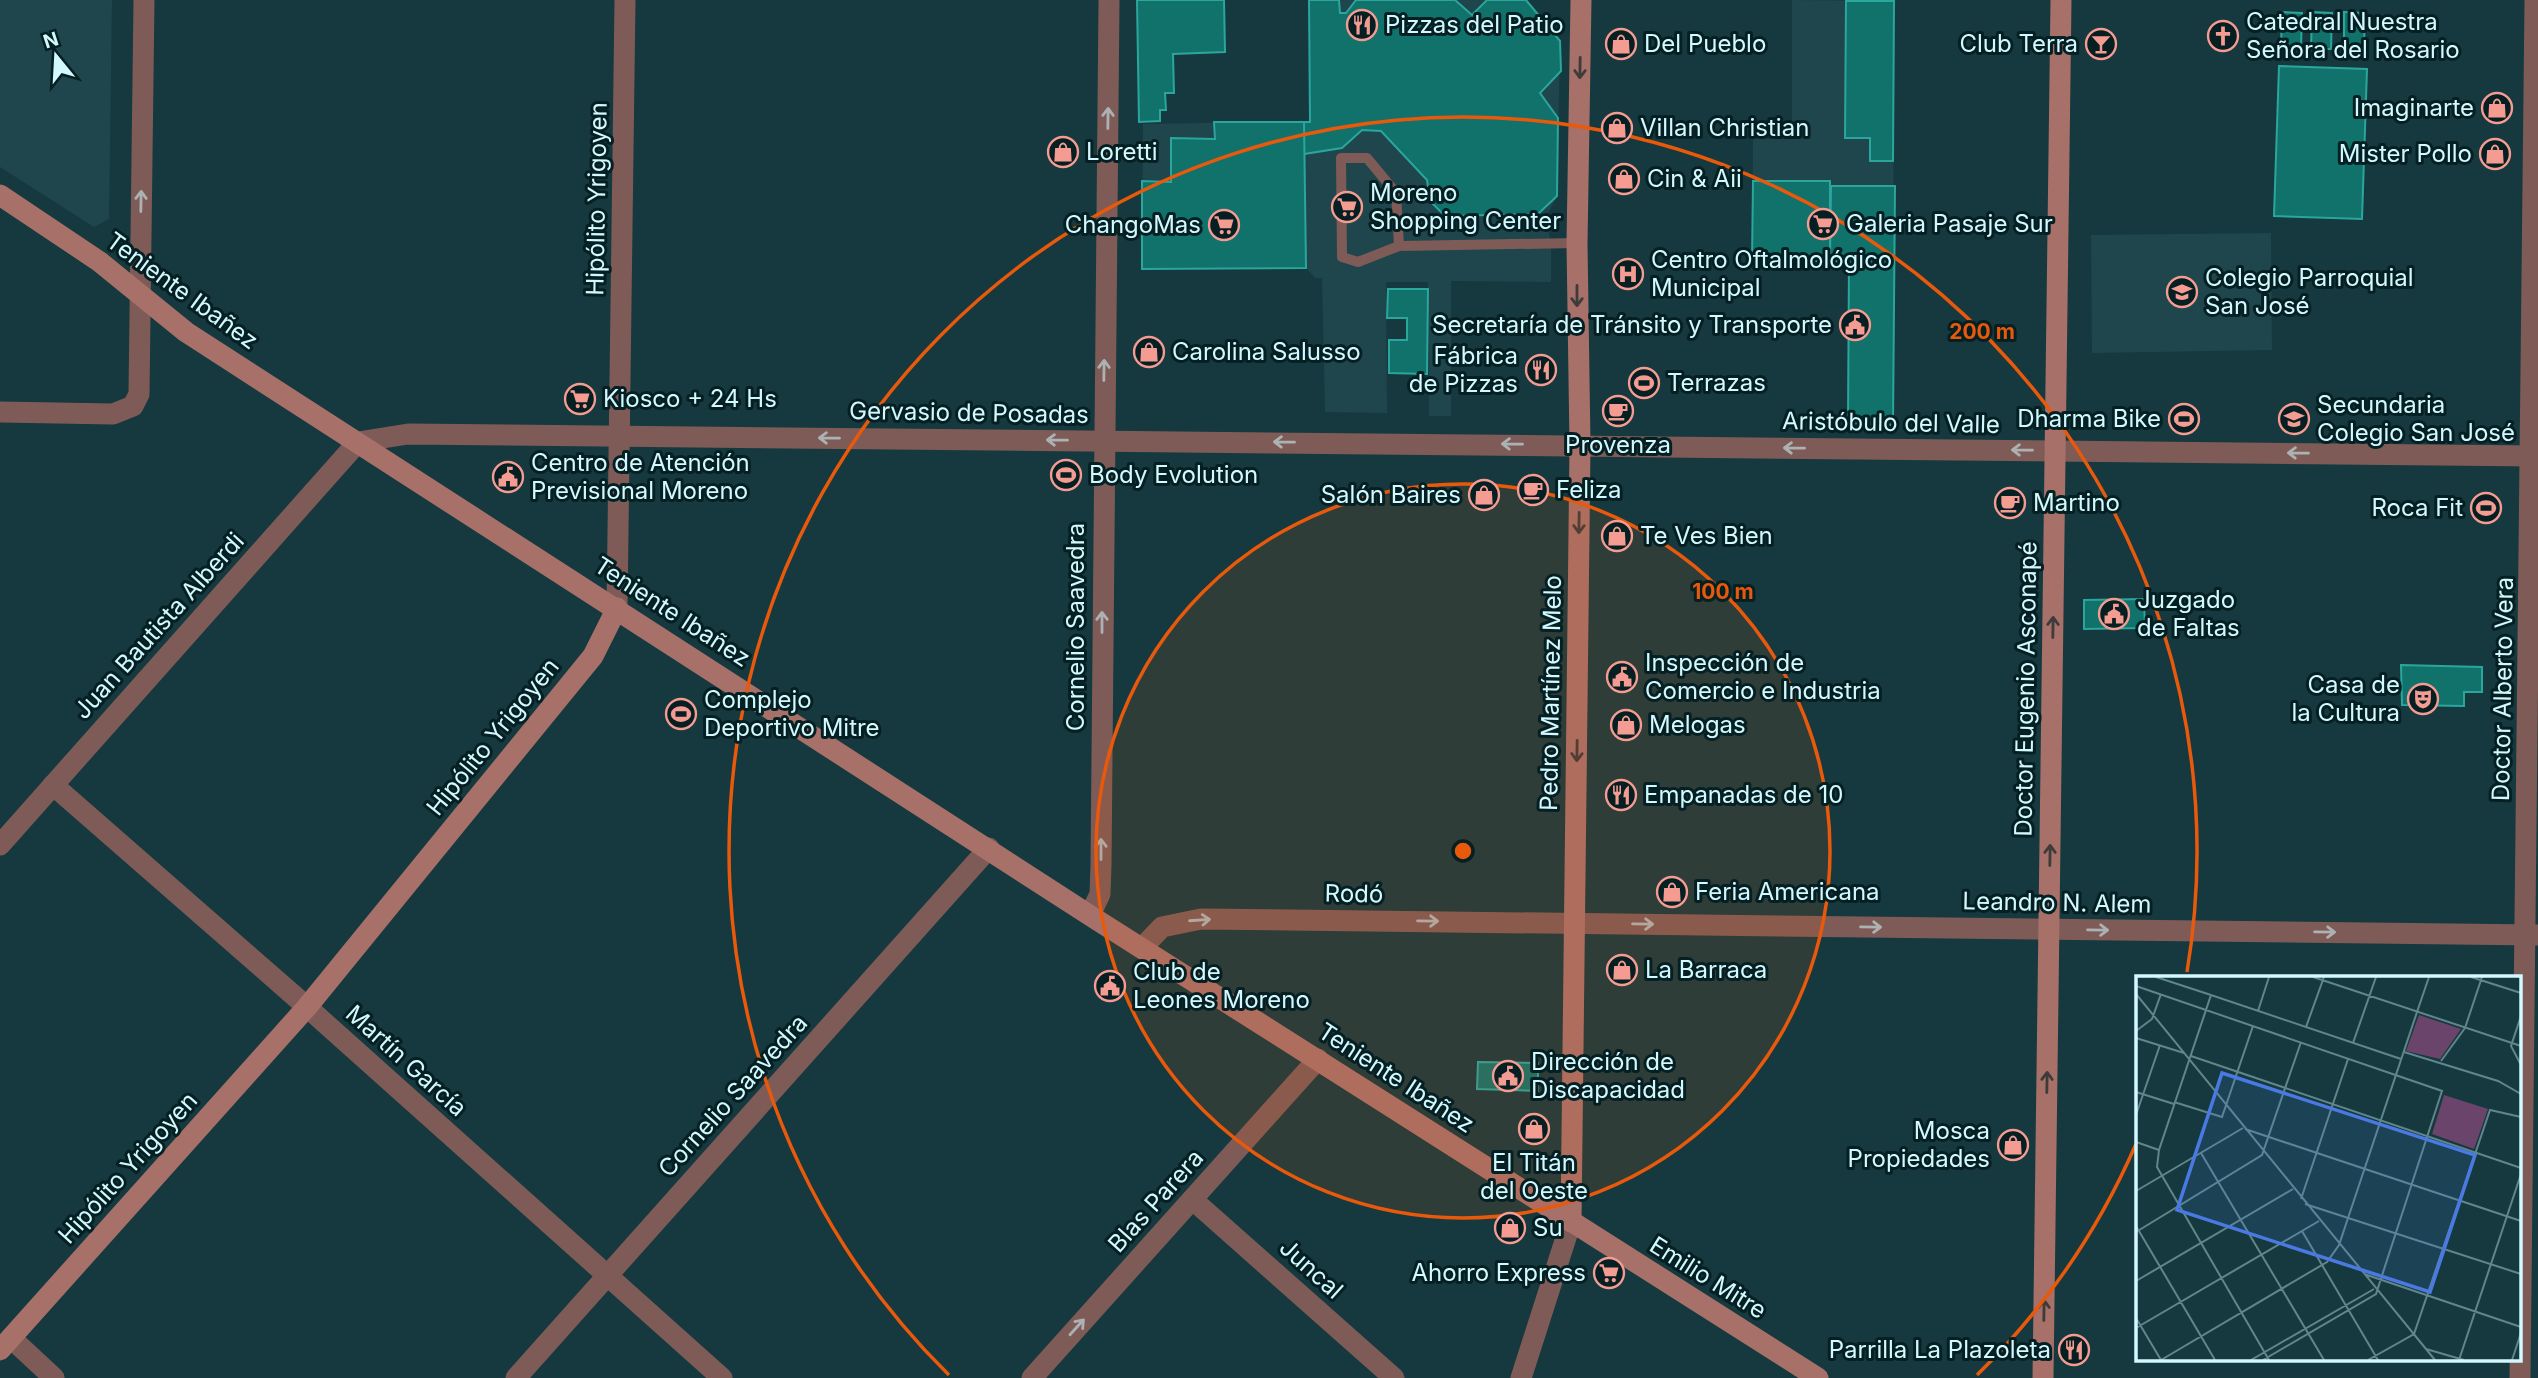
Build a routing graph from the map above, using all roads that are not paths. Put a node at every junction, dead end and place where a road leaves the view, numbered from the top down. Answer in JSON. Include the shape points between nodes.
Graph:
{"nodes":[{"id":1,"x":144,"y":0,"type":"edge"},
{"id":2,"x":625,"y":0,"type":"edge"},
{"id":3,"x":1109,"y":0,"type":"edge"},
{"id":4,"x":1581,"y":0,"type":"edge"},
{"id":5,"x":2061,"y":0,"type":"edge"},
{"id":6,"x":2535,"y":0,"type":"edge"},
{"id":7,"x":0,"y":195,"type":"edge"},
{"id":8,"x":1577,"y":243,"type":"junction"},
{"id":9,"x":1399,"y":246,"type":"junction"},
{"id":10,"x":140,"y":294,"type":"junction"},
{"id":11,"x":0,"y":412,"type":"edge"},
{"id":12,"x":620,"y":435,"type":"junction"},
{"id":13,"x":1103,"y":441,"type":"junction"},
{"id":14,"x":358,"y":442,"type":"junction"},
{"id":15,"x":1580,"y":445,"type":"junction"},
{"id":16,"x":2056,"y":450,"type":"junction"},
{"id":17,"x":2535,"y":456,"type":"edge"},
{"id":18,"x":617,"y":608,"type":"junction"},
{"id":19,"x":53,"y":785,"type":"junction"},
{"id":20,"x":0,"y":845,"type":"edge"},
{"id":21,"x":989,"y":848,"type":"junction"},
{"id":22,"x":1090,"y":915,"type":"junction"},
{"id":23,"x":1575,"y":923,"type":"junction"},
{"id":24,"x":2049,"y":929,"type":"junction"},
{"id":25,"x":2532,"y":935,"type":"edge"},
{"id":26,"x":1142,"y":948,"type":"junction"},
{"id":27,"x":307,"y":1007,"type":"junction"},
{"id":28,"x":1318,"y":1059,"type":"junction"},
{"id":29,"x":1193,"y":1200,"type":"junction"},
{"id":30,"x":1571,"y":1222,"type":"junction"},
{"id":31,"x":607,"y":1276,"type":"junction"},
{"id":32,"x":4,"y":1339,"type":"edge"},
{"id":33,"x":54,"y":1378,"type":"edge"},
{"id":34,"x":516,"y":1378,"type":"edge"},
{"id":35,"x":722,"y":1378,"type":"edge"},
{"id":36,"x":1032,"y":1378,"type":"edge"},
{"id":37,"x":1394,"y":1378,"type":"edge"},
{"id":38,"x":1521,"y":1378,"type":"edge"},
{"id":39,"x":1818,"y":1378,"type":"edge"},
{"id":40,"x":2043,"y":1378,"type":"edge"},
{"id":41,"x":2520,"y":1378,"type":"edge"}],
"edges":[{"from":10,"to":1,"type":"street","one_way":true},
{"from":2,"to":12,"type":"street","name":"Hipólito Yrigoyen"},
{"from":13,"to":3,"type":"street","name":"Cornelio Saavedra","one_way":true},
{"from":4,"to":8,"type":"street","name":"Pedro Martínez Melo","one_way":true},
{"from":5,"to":16,"type":"street","name":"Doctor Eugenio Asconapé"},
{"from":6,"to":17,"type":"street","name":"Doctor Alberto Vera"},
{"from":7,"to":10,"type":"street","name":"Teniente Ibañez"},
{"from":8,"to":9,"type":"lane"},
{"from":8,"to":15,"type":"street","name":"Pedro Martínez Melo","one_way":true},
{"from":9,"to":9,"type":"lane","via":[[1396,194],[1367,158],[1341,158],[1342,257],[1358,262]]},
{"from":10,"to":11,"type":"street","via":[[139,394],[133,406],[113,414]]},
{"from":10,"to":14,"type":"street","name":"Teniente Ibañez","via":[[186,332]]},
{"from":13,"to":12,"type":"street","name":"Gervasio de Posadas","one_way":true},
{"from":12,"to":14,"type":"street","name":"Gervasio de Posadas","via":[[408,433]]},
{"from":12,"to":18,"type":"street","name":"Hipólito Yrigoyen"},
{"from":15,"to":13,"type":"street","name":"Gervasio de Posadas","one_way":true},
{"from":22,"to":13,"type":"street","name":"Cornelio Saavedra","one_way":true,"via":[[1100,894],[1101,865]]},
{"from":14,"to":18,"type":"street","name":"Teniente Ibañez"},
{"from":14,"to":19,"type":"street","name":"Juan Bautista Alberdi"},
{"from":16,"to":15,"type":"street","name":"Aristóbulo del Valle","one_way":true},
{"from":15,"to":23,"type":"street","name":"Pedro Martínez Melo","one_way":true},
{"from":17,"to":16,"type":"street","name":"Aristóbulo del Valle","one_way":true},
{"from":24,"to":16,"type":"street","name":"Doctor Eugenio Asconapé","one_way":true},
{"from":17,"to":25,"type":"street","name":"Doctor Alberto Vera"},
{"from":18,"to":21,"type":"street","name":"Teniente Ibañez"},
{"from":18,"to":27,"type":"street","name":"Hipólito Yrigoyen","via":[[593,656]]},
{"from":19,"to":20,"type":"street","name":"Juan Bautista Alberdi"},
{"from":19,"to":27,"type":"street","name":"Martín García"},
{"from":21,"to":22,"type":"street","name":"Teniente Ibañez"},
{"from":21,"to":31,"type":"street","name":"Cornelio Saavedra"},
{"from":22,"to":26,"type":"street","name":"Teniente Ibañez"},
{"from":23,"to":24,"type":"street","name":"Leandro N. Alem","one_way":true},
{"from":26,"to":23,"type":"street","name":"Rodó","one_way":true,"via":[[1162,927],[1201,919]]},
{"from":23,"to":30,"type":"street","name":"Pedro Martínez Melo"},
{"from":24,"to":25,"type":"street","name":"Leandro N. Alem","one_way":true},
{"from":40,"to":24,"type":"street","name":"Doctor Eugenio Asconapé","one_way":true},
{"from":25,"to":41,"type":"street","name":"Doctor Alberto Vera"},
{"from":26,"to":28,"type":"street","name":"Teniente Ibañez"},
{"from":27,"to":31,"type":"street","name":"Martín García"},
{"from":27,"to":32,"type":"street","name":"Hipólito Yrigoyen"},
{"from":28,"to":29,"type":"street","name":"Blas Parera"},
{"from":28,"to":30,"type":"street","name":"Teniente Ibañez"},
{"from":36,"to":29,"type":"street","name":"Blas Parera","one_way":true},
{"from":29,"to":37,"type":"street","name":"Juncal"},
{"from":30,"to":38,"type":"street","name":"Pedro Martínez Melo"},
{"from":30,"to":39,"type":"street","name":"Emilio Mitre"},
{"from":31,"to":34,"type":"street","name":"Cornelio Saavedra"},
{"from":31,"to":35,"type":"street","name":"Martín García"},
{"from":32,"to":33,"type":"street"}]}
